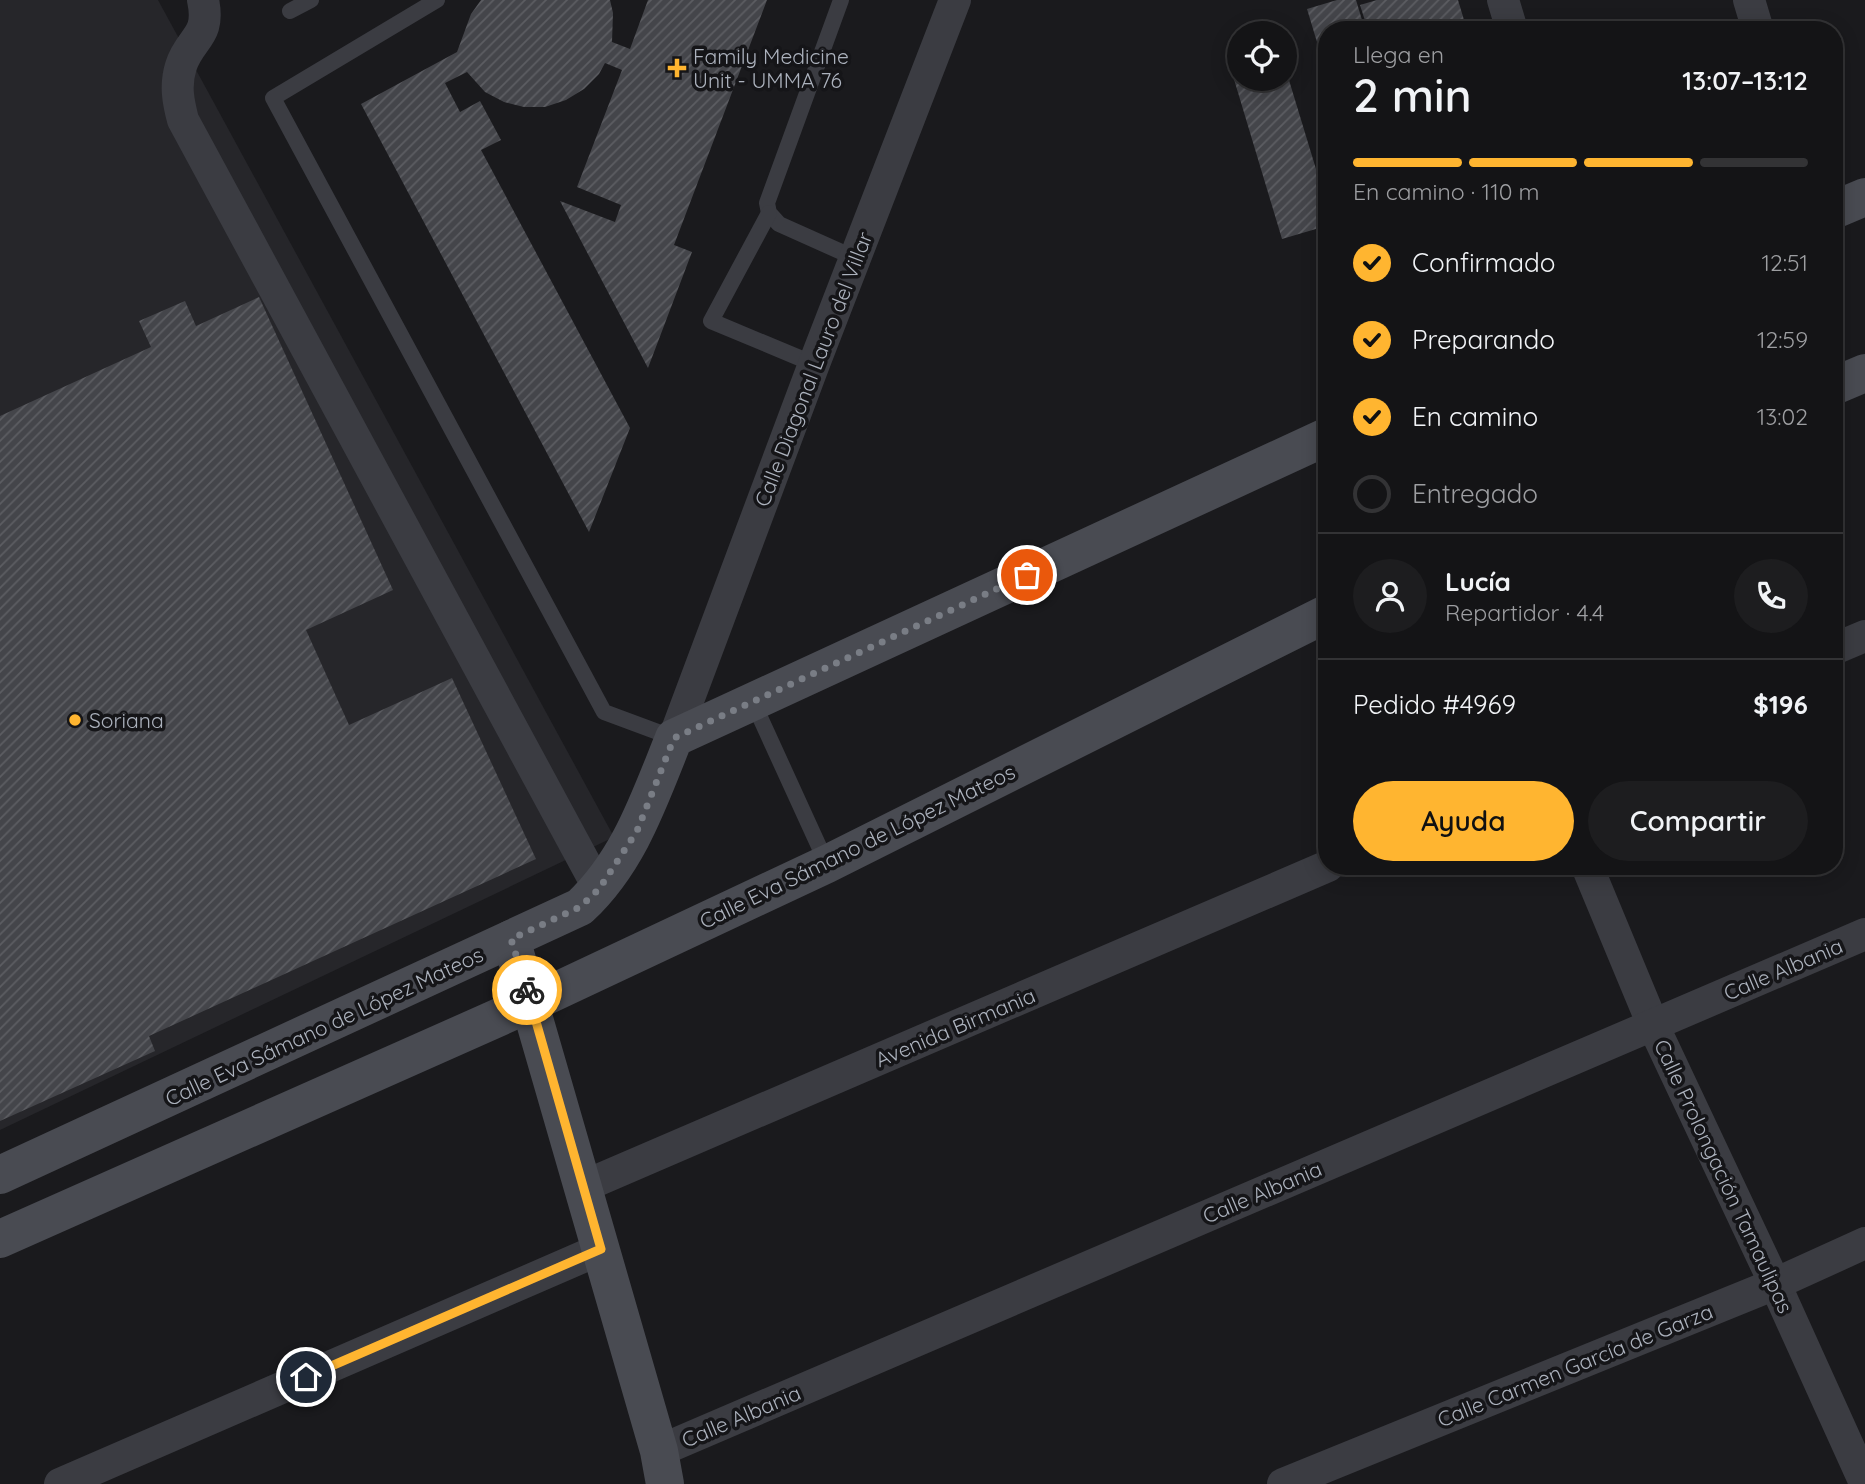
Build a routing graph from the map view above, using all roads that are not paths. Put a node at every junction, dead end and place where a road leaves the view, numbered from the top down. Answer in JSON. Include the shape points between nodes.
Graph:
{"nodes":[{"id":1,"x":203,"y":0,"type":"edge"},
{"id":2,"x":311,"y":0,"type":"edge"},
{"id":3,"x":437,"y":0,"type":"edge"},
{"id":4,"x":841,"y":0,"type":"edge"},
{"id":5,"x":955,"y":0,"type":"edge"},
{"id":6,"x":1503,"y":0,"type":"edge"},
{"id":7,"x":1749,"y":0,"type":"edge"},
{"id":8,"x":290,"y":11,"type":"dead end"},
{"id":9,"x":1509,"y":21,"type":"edge"},
{"id":10,"x":1755,"y":21,"type":"edge"},
{"id":11,"x":1865,"y":197,"type":"edge"},
{"id":12,"x":1843,"y":207,"type":"edge"},
{"id":13,"x":769,"y":213,"type":"junction"},
{"id":14,"x":855,"y":258,"type":"junction"},
{"id":15,"x":814,"y":364,"type":"junction"},
{"id":16,"x":1865,"y":373,"type":"edge"},
{"id":17,"x":1843,"y":382,"type":"edge"},
{"id":18,"x":1318,"y":441,"type":"edge"},
{"id":19,"x":1318,"y":618,"type":"edge"},
{"id":20,"x":1865,"y":636,"type":"edge"},
{"id":21,"x":1843,"y":645,"type":"edge"},
{"id":22,"x":753,"y":702,"type":"junction"},
{"id":23,"x":674,"y":738,"type":"junction"},
{"id":24,"x":827,"y":864,"type":"junction"},
{"id":25,"x":1318,"y":870,"type":"edge"},
{"id":26,"x":1591,"y":875,"type":"edge"},
{"id":27,"x":599,"y":889,"type":"junction"},
{"id":28,"x":1865,"y":933,"type":"edge"},
{"id":29,"x":511,"y":939,"type":"junction"},
{"id":30,"x":531,"y":1003,"type":"junction"},
{"id":31,"x":1653,"y":1025,"type":"junction"},
{"id":32,"x":0,"y":1175,"type":"edge"},
{"id":33,"x":582,"y":1187,"type":"junction"},
{"id":34,"x":0,"y":1239,"type":"edge"},
{"id":35,"x":1865,"y":1243,"type":"edge"},
{"id":36,"x":601,"y":1249,"type":"junction"},
{"id":37,"x":1775,"y":1283,"type":"junction"},
{"id":38,"x":662,"y":1468,"type":"edge"},
{"id":39,"x":1865,"y":1483,"type":"edge"},
{"id":40,"x":60,"y":1484,"type":"edge"},
{"id":41,"x":1283,"y":1484,"type":"edge"}],
"edges":[{"from":1,"to":27,"type":"street","via":[[207,18],[181,64],[176,92],[183,120]]},
{"from":2,"to":8,"type":"lane"},
{"from":3,"to":23,"type":"lane","via":[[274,98],[604,712]]},
{"from":4,"to":13,"type":"lane","via":[[767,203]]},
{"from":5,"to":14,"type":"street","name":"Calle Diagonal Lauro del Villar"},
{"from":6,"to":9,"type":"street"},
{"from":7,"to":10,"type":"street"},
{"from":11,"to":12,"type":"main road"},
{"from":13,"to":14,"type":"lane","via":[[779,224]]},
{"from":13,"to":15,"type":"lane","via":[[711,321]]},
{"from":14,"to":15,"type":"street","name":"Calle Diagonal Lauro del Villar"},
{"from":15,"to":23,"type":"street","name":"Calle Diagonal Lauro del Villar"},
{"from":16,"to":17,"type":"main road"},
{"from":18,"to":22,"type":"main road"},
{"from":19,"to":24,"type":"main road","name":"Calle Eva Sámano de López Mateos"},
{"from":20,"to":21,"type":"street"},
{"from":22,"to":23,"type":"main road"},
{"from":22,"to":24,"type":"lane"},
{"from":23,"to":27,"type":"main road","name":"Calle Eva Sámano de López Mateos","via":[[637,831]]},
{"from":24,"to":30,"type":"main road","name":"Calle Eva Sámano de López Mateos"},
{"from":25,"to":33,"type":"street","name":"Avenida Birmania"},
{"from":26,"to":31,"type":"street","name":"Calle Prolongación Tamaulipas"},
{"from":27,"to":29,"type":"main road","name":"Calle Eva Sámano de López Mateos","via":[[580,907]]},
{"from":28,"to":31,"type":"street","name":"Calle Albania"},
{"from":29,"to":30,"type":"main road"},
{"from":29,"to":32,"type":"main road","name":"Calle Eva Sámano de López Mateos"},
{"from":30,"to":33,"type":"main road"},
{"from":30,"to":34,"type":"main road","name":"Calle Eva Sámano de López Mateos"},
{"from":31,"to":37,"type":"street","name":"Calle Prolongación Tamaulipas"},
{"from":31,"to":38,"type":"street","name":"Calle Albania"},
{"from":33,"to":36,"type":"main road"},
{"from":35,"to":37,"type":"street","name":"Calle Carmen García de Garza"},
{"from":36,"to":38,"type":"main road"},
{"from":36,"to":40,"type":"street"},
{"from":37,"to":39,"type":"street","name":"Calle Prolongación Tamaulipas"},
{"from":37,"to":41,"type":"street","name":"Calle Carmen García de Garza"}]}
